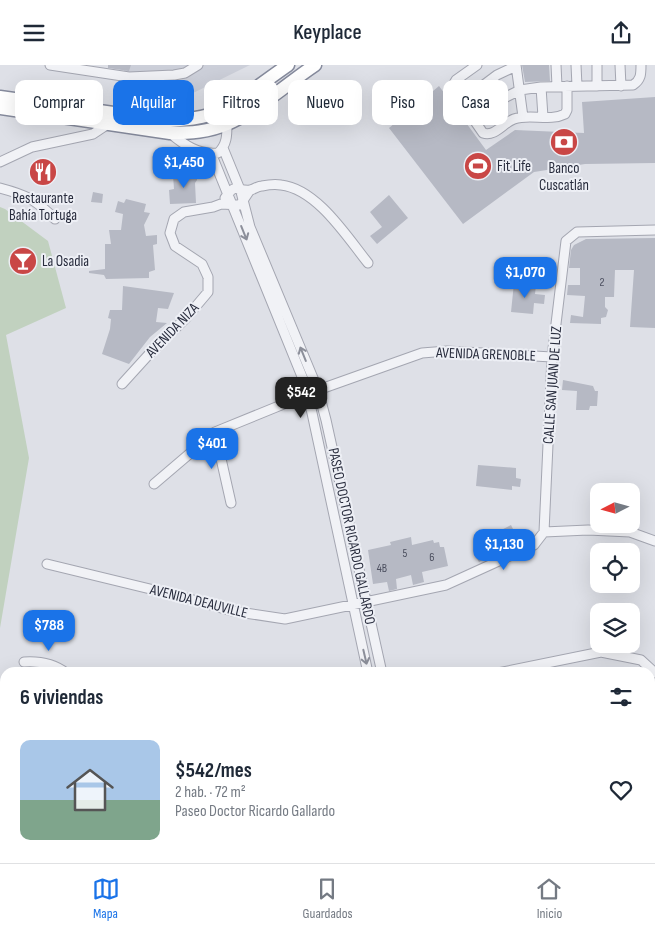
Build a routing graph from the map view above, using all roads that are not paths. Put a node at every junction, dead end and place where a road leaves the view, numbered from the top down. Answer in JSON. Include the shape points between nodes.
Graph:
{"nodes":[{"id":1,"x":50,"y":65,"type":"edge"},
{"id":2,"x":198,"y":65,"type":"edge"},
{"id":3,"x":288,"y":65,"type":"edge"},
{"id":4,"x":477,"y":65,"type":"edge"},
{"id":5,"x":516,"y":65,"type":"edge"},
{"id":6,"x":556,"y":65,"type":"edge"},
{"id":7,"x":576,"y":65,"type":"edge"},
{"id":8,"x":597,"y":65,"type":"edge"},
{"id":9,"x":620,"y":65,"type":"edge"},
{"id":10,"x":641,"y":65,"type":"edge"},
{"id":11,"x":314,"y":66,"type":"edge"},
{"id":12,"x":182,"y":69,"type":"edge"},
{"id":13,"x":456,"y":80,"type":"edge"},
{"id":14,"x":490,"y":80,"type":"edge"},
{"id":15,"x":572,"y":86,"type":"junction"},
{"id":16,"x":597,"y":86,"type":"junction"},
{"id":17,"x":621,"y":86,"type":"junction"},
{"id":18,"x":542,"y":87,"type":"junction"},
{"id":19,"x":557,"y":87,"type":"junction"},
{"id":20,"x":520,"y":90,"type":"junction"},
{"id":21,"x":278,"y":92,"type":"edge"},
{"id":22,"x":508,"y":96,"type":"edge"},
{"id":23,"x":0,"y":97,"type":"edge"},
{"id":24,"x":0,"y":108,"type":"edge"},
{"id":25,"x":523,"y":117,"type":"junction"},
{"id":26,"x":544,"y":117,"type":"junction"},
{"id":27,"x":508,"y":122,"type":"edge"},
{"id":28,"x":108,"y":124,"type":"junction"},
{"id":29,"x":223,"y":125,"type":"edge"},
{"id":30,"x":227,"y":125,"type":"edge"},
{"id":31,"x":477,"y":125,"type":"edge"},
{"id":32,"x":504,"y":125,"type":"edge"},
{"id":33,"x":170,"y":133,"type":"junction"},
{"id":34,"x":223,"y":148,"type":"junction"},
{"id":35,"x":211,"y":153,"type":"junction"},
{"id":36,"x":0,"y":162,"type":"edge"},
{"id":37,"x":0,"y":188,"type":"edge"},
{"id":38,"x":239,"y":188,"type":"junction"},
{"id":39,"x":250,"y":190,"type":"junction"},
{"id":40,"x":228,"y":194,"type":"junction"},
{"id":41,"x":244,"y":201,"type":"junction"},
{"id":42,"x":221,"y":204,"type":"junction"},
{"id":43,"x":232,"y":205,"type":"junction"},
{"id":44,"x":55,"y":219,"type":"dead end"},
{"id":45,"x":655,"y":230,"type":"edge"},
{"id":46,"x":368,"y":263,"type":"dead end"},
{"id":47,"x":552,"y":357,"type":"junction"},
{"id":48,"x":122,"y":384,"type":"dead end"},
{"id":49,"x":318,"y":390,"type":"junction"},
{"id":50,"x":307,"y":394,"type":"junction"},
{"id":51,"x":215,"y":432,"type":"junction"},
{"id":52,"x":154,"y":483,"type":"dead end"},
{"id":53,"x":231,"y":503,"type":"dead end"},
{"id":54,"x":544,"y":532,"type":"junction"},
{"id":55,"x":655,"y":541,"type":"edge"},
{"id":56,"x":47,"y":565,"type":"dead end"},
{"id":57,"x":366,"y":602,"type":"junction"},
{"id":58,"x":353,"y":605,"type":"junction"},
{"id":59,"x":24,"y":662,"type":"dead end"},
{"id":60,"x":58,"y":667,"type":"edge"},
{"id":61,"x":367,"y":667,"type":"edge"},
{"id":62,"x":381,"y":667,"type":"edge"},
{"id":63,"x":528,"y":667,"type":"edge"},
{"id":64,"x":648,"y":667,"type":"edge"}],
"edges":[{"from":1,"to":12,"type":"street","via":[[129,77],[174,75]]},
{"from":2,"to":12,"type":"street"},
{"from":3,"to":23,"type":"highway","via":[[227,106],[188,119],[170,121]]},
{"from":4,"to":13,"type":"street"},
{"from":5,"to":14,"type":"street"},
{"from":5,"to":20,"type":"street"},
{"from":6,"to":19,"type":"street"},
{"from":7,"to":15,"type":"street"},
{"from":8,"to":16,"type":"street"},
{"from":9,"to":17,"type":"street"},
{"from":10,"to":17,"type":"street","via":[[638,82]]},
{"from":11,"to":21,"type":"highway"},
{"from":15,"to":16,"type":"street"},
{"from":15,"to":19,"type":"street"},
{"from":15,"to":26,"type":"street","via":[[565,114]]},
{"from":16,"to":17,"type":"street"},
{"from":18,"to":19,"type":"street"},
{"from":18,"to":20,"type":"street"},
{"from":18,"to":26,"type":"street"},
{"from":20,"to":22,"type":"street"},
{"from":20,"to":25,"type":"street"},
{"from":24,"to":28,"type":"highway"},
{"from":25,"to":26,"type":"street"},
{"from":25,"to":27,"type":"street"},
{"from":28,"to":33,"type":"highway"},
{"from":28,"to":36,"type":"street","via":[[93,134],[32,147]]},
{"from":29,"to":33,"type":"highway","via":[[198,132]]},
{"from":30,"to":34,"type":"street"},
{"from":31,"to":32,"type":"street","via":[[483,133],[490,134]]},
{"from":33,"to":35,"type":"street","via":[[188,146]]},
{"from":34,"to":35,"type":"street","via":[[218,153]]},
{"from":34,"to":38,"type":"street","name":"PASEO DOCTOR RICARDO GALLARDO"},
{"from":35,"to":40,"type":"street","name":"PASEO DOCTOR RICARDO GALLARDO"},
{"from":37,"to":44,"type":"street","via":[[21,193],[39,203]]},
{"from":38,"to":39,"type":"street"},
{"from":38,"to":40,"type":"street"},
{"from":38,"to":41,"type":"street","name":"PASEO DOCTOR RICARDO GALLARDO"},
{"from":39,"to":41,"type":"street"},
{"from":39,"to":46,"type":"street","via":[[281,185],[314,199]]},
{"from":40,"to":42,"type":"street"},
{"from":40,"to":43,"type":"street","name":"PASEO DOCTOR RICARDO GALLARDO"},
{"from":41,"to":43,"type":"street","name":"AVENIDA NIZA","via":[[240,205]]},
{"from":49,"to":41,"type":"street","name":"PASEO DOCTOR RICARDO GALLARDO","one_way":true,"via":[[250,227]]},
{"from":42,"to":43,"type":"street","name":"AVENIDA NIZA"},
{"from":42,"to":48,"type":"street","name":"AVENIDA NIZA","via":[[184,212],[174,219],[170,233],[175,246],[202,264],[208,277],[208,292]]},
{"from":43,"to":50,"type":"street","name":"PASEO DOCTOR RICARDO GALLARDO","one_way":true},
{"from":45,"to":47,"type":"street","name":"CALLE SAN JUAN DE LUZ","via":[[577,232],[566,241]]},
{"from":47,"to":49,"type":"street","name":"AVENIDA GRENOBLE","via":[[446,351],[422,353]]},
{"from":47,"to":54,"type":"street","name":"CALLE SAN JUAN DE LUZ"},
{"from":49,"to":50,"type":"street","name":"AVENIDA GRENOBLE"},
{"from":49,"to":57,"type":"street","name":"PASEO DOCTOR RICARDO GALLARDO"},
{"from":50,"to":51,"type":"street","name":"AVENIDA GRENOBLE"},
{"from":50,"to":58,"type":"street","name":"PASEO DOCTOR RICARDO GALLARDO"},
{"from":51,"to":52,"type":"street","name":"AVENIDA GRENOBLE"},
{"from":51,"to":53,"type":"street"},
{"from":54,"to":55,"type":"street","via":[[630,532]]},
{"from":54,"to":57,"type":"street","name":"AVENIDA DEAUVILLE","via":[[534,545],[446,585]]},
{"from":56,"to":58,"type":"street","name":"AVENIDA DEAUVILLE","via":[[259,616],[286,619]]},
{"from":57,"to":58,"type":"street","name":"AVENIDA DEAUVILLE"},
{"from":57,"to":62,"type":"street","name":"PASEO DOCTOR RICARDO GALLARDO"},
{"from":58,"to":61,"type":"street","name":"PASEO DOCTOR RICARDO GALLARDO","one_way":true},
{"from":59,"to":60,"type":"street","via":[[38,661]]},
{"from":63,"to":64,"type":"street","via":[[602,652],[640,660]]}]}
